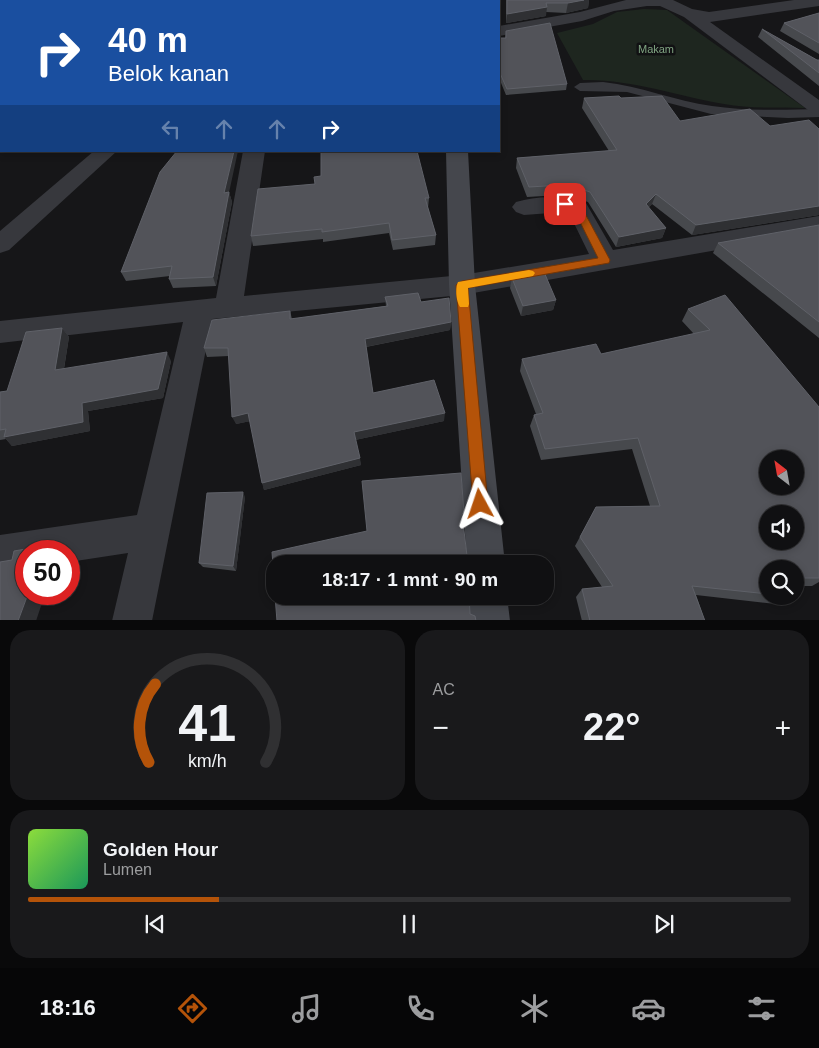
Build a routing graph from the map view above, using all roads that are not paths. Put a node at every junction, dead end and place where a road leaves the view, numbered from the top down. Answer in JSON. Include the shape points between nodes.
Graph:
{"nodes":[{"id":1,"x":716,"y":0,"type":"edge"},
{"id":2,"x":819,"y":1,"type":"edge"},
{"id":3,"x":597,"y":5,"type":"edge"},
{"id":4,"x":688,"y":13,"type":"junction"},
{"id":5,"x":737,"y":14,"type":"junction"},
{"id":6,"x":754,"y":24,"type":"dead end"},
{"id":7,"x":500,"y":31,"type":"edge"},
{"id":8,"x":580,"y":87,"type":"dead end"},
{"id":9,"x":819,"y":108,"type":"edge"},
{"id":10,"x":819,"y":113,"type":"edge"},
{"id":11,"x":106,"y":152,"type":"edge"},
{"id":12,"x":254,"y":152,"type":"edge"},
{"id":13,"x":457,"y":152,"type":"edge"},
{"id":14,"x":524,"y":207,"type":"dead end"},
{"id":15,"x":819,"y":224,"type":"edge"},
{"id":16,"x":0,"y":244,"type":"edge"},
{"id":17,"x":605,"y":260,"type":"junction"},
{"id":18,"x":462,"y":285,"type":"junction"},
{"id":19,"x":214,"y":309,"type":"junction"},
{"id":20,"x":0,"y":332,"type":"edge"},
{"id":21,"x":152,"y":531,"type":"junction"},
{"id":22,"x":0,"y":554,"type":"edge"},
{"id":23,"x":485,"y":555,"type":"edge"},
{"id":24,"x":489,"y":605,"type":"edge"},
{"id":25,"x":132,"y":620,"type":"edge"},
{"id":26,"x":490,"y":620,"type":"edge"}],
"edges":[{"from":1,"to":5,"type":"street"},
{"from":2,"to":5,"type":"street"},
{"from":3,"to":4,"type":"street","via":[[656,1]]},
{"from":3,"to":7,"type":"street","via":[[582,16]]},
{"from":4,"to":5,"type":"street","via":[[709,18]]},
{"from":4,"to":9,"type":"street"},
{"from":5,"to":6,"type":"street"},
{"from":8,"to":10,"type":"lane","via":[[627,88],[710,110]]},
{"from":11,"to":16,"type":"street"},
{"from":12,"to":19,"type":"street"},
{"from":13,"to":18,"type":"main road"},
{"from":14,"to":17,"type":"street","via":[[565,204],[578,208]]},
{"from":15,"to":17,"type":"street"},
{"from":17,"to":18,"type":"street"},
{"from":18,"to":19,"type":"street"},
{"from":18,"to":23,"type":"main road"},
{"from":19,"to":20,"type":"street"},
{"from":19,"to":21,"type":"street"},
{"from":21,"to":22,"type":"street"},
{"from":21,"to":25,"type":"street"},
{"from":24,"to":26,"type":"main road"}]}
